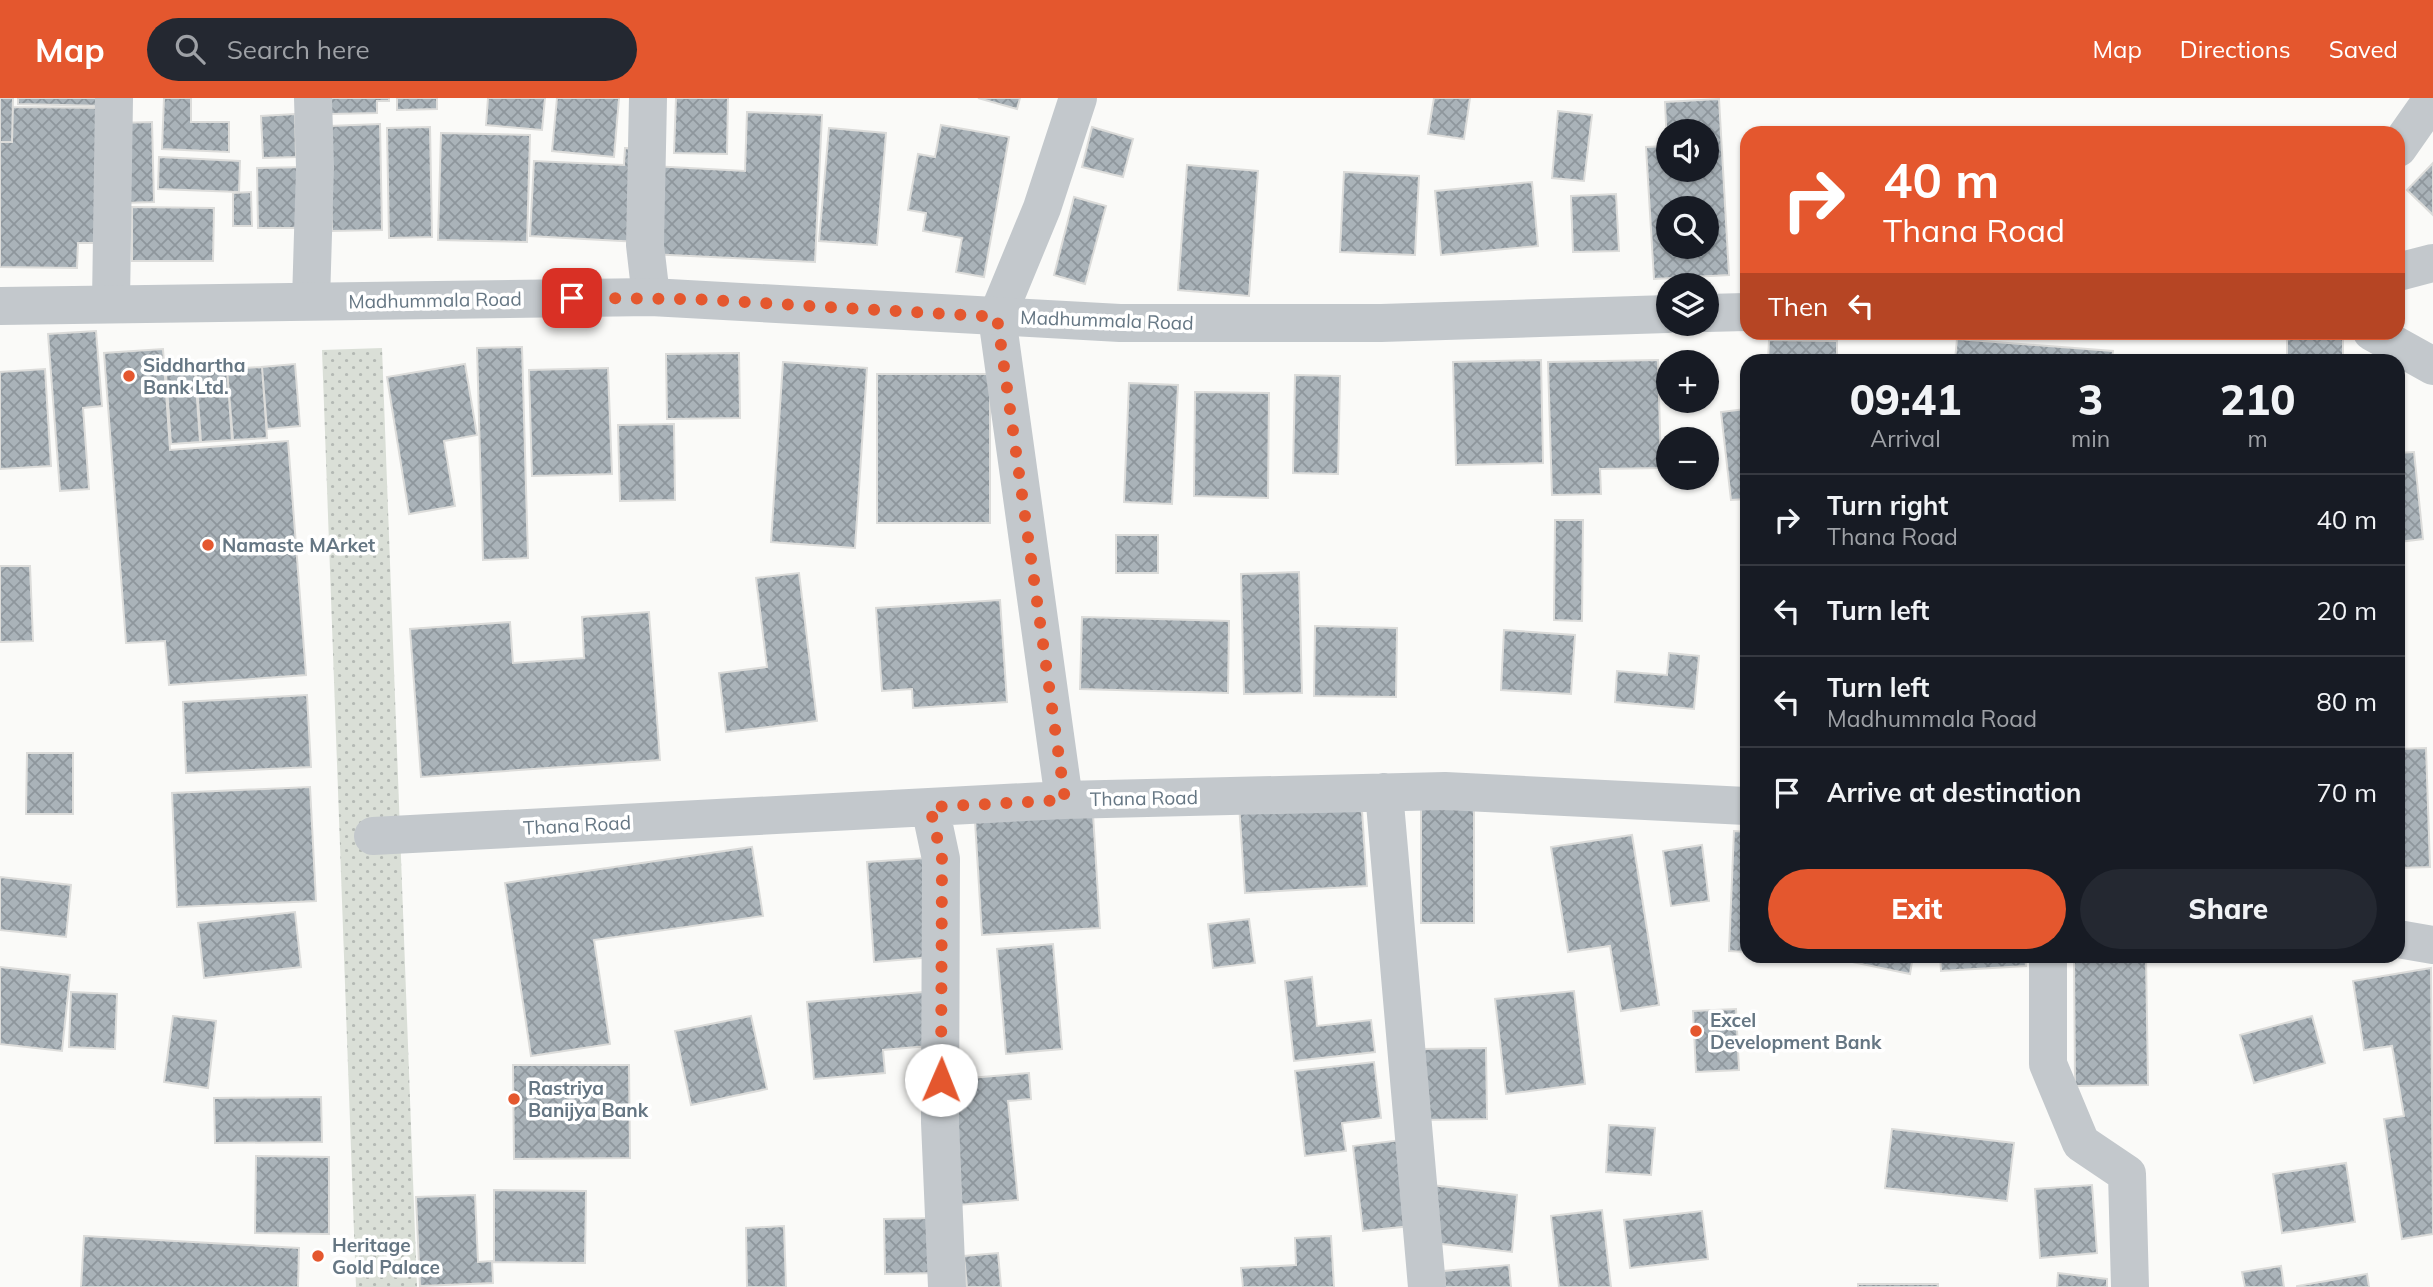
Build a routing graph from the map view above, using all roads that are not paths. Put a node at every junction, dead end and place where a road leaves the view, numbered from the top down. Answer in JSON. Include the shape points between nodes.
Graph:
{"nodes":[{"id":1,"x":114,"y":98,"type":"edge"},
{"id":2,"x":313,"y":98,"type":"edge"},
{"id":3,"x":648,"y":98,"type":"edge"},
{"id":4,"x":1078,"y":98,"type":"edge"},
{"id":5,"x":2433,"y":98,"type":"edge"},
{"id":6,"x":2405,"y":138,"type":"edge"},
{"id":7,"x":2433,"y":263,"type":"edge"},
{"id":8,"x":2405,"y":270,"type":"edge"},
{"id":9,"x":651,"y":298,"type":"junction"},
{"id":10,"x":311,"y":302,"type":"junction"},
{"id":11,"x":111,"y":303,"type":"junction"},
{"id":12,"x":0,"y":306,"type":"edge"},
{"id":13,"x":1740,"y":312,"type":"edge"},
{"id":14,"x":1719,"y":313,"type":"edge"},
{"id":15,"x":1656,"y":314,"type":"edge"},
{"id":16,"x":997,"y":317,"type":"junction"},
{"id":17,"x":2386,"y":340,"type":"edge"},
{"id":18,"x":2433,"y":366,"type":"edge"},
{"id":19,"x":1384,"y":793,"type":"junction"},
{"id":20,"x":1065,"y":800,"type":"junction"},
{"id":21,"x":1740,"y":806,"type":"edge"},
{"id":22,"x":930,"y":807,"type":"junction"},
{"id":23,"x":373,"y":836,"type":"dead end"},
{"id":24,"x":2405,"y":940,"type":"edge"},
{"id":25,"x":2433,"y":945,"type":"edge"},
{"id":26,"x":2048,"y":963,"type":"edge"},
{"id":27,"x":947,"y":1287,"type":"edge"},
{"id":28,"x":1427,"y":1287,"type":"edge"},
{"id":29,"x":2130,"y":1287,"type":"edge"}],
"edges":[{"from":1,"to":11,"type":"street"},
{"from":2,"to":10,"type":"street"},
{"from":3,"to":9,"type":"street","via":[[645,245]]},
{"from":4,"to":16,"type":"street","via":[[1042,208]]},
{"from":5,"to":6,"type":"street"},
{"from":7,"to":8,"type":"street"},
{"from":9,"to":10,"type":"street","name":"Madhummala Road"},
{"from":9,"to":16,"type":"street","name":"Madhummala Road"},
{"from":10,"to":11,"type":"street","name":"Madhummala Road"},
{"from":11,"to":12,"type":"street","name":"Madhummala Road"},
{"from":13,"to":14,"type":"street"},
{"from":15,"to":16,"type":"street","name":"Madhummala Road","via":[[1339,323],[1120,323]]},
{"from":16,"to":20,"type":"street"},
{"from":17,"to":18,"type":"street"},
{"from":19,"to":20,"type":"street","name":"Thana Road"},
{"from":19,"to":21,"type":"street","name":"Thana Road","via":[[1445,791]]},
{"from":19,"to":28,"type":"street"},
{"from":20,"to":22,"type":"street","name":"Thana Road"},
{"from":22,"to":23,"type":"street","name":"Thana Road"},
{"from":22,"to":27,"type":"street","via":[[942,859],[940,1122]]},
{"from":24,"to":25,"type":"street"},
{"from":26,"to":29,"type":"street","via":[[2048,1064],[2081,1143],[2127,1174]]}]}
